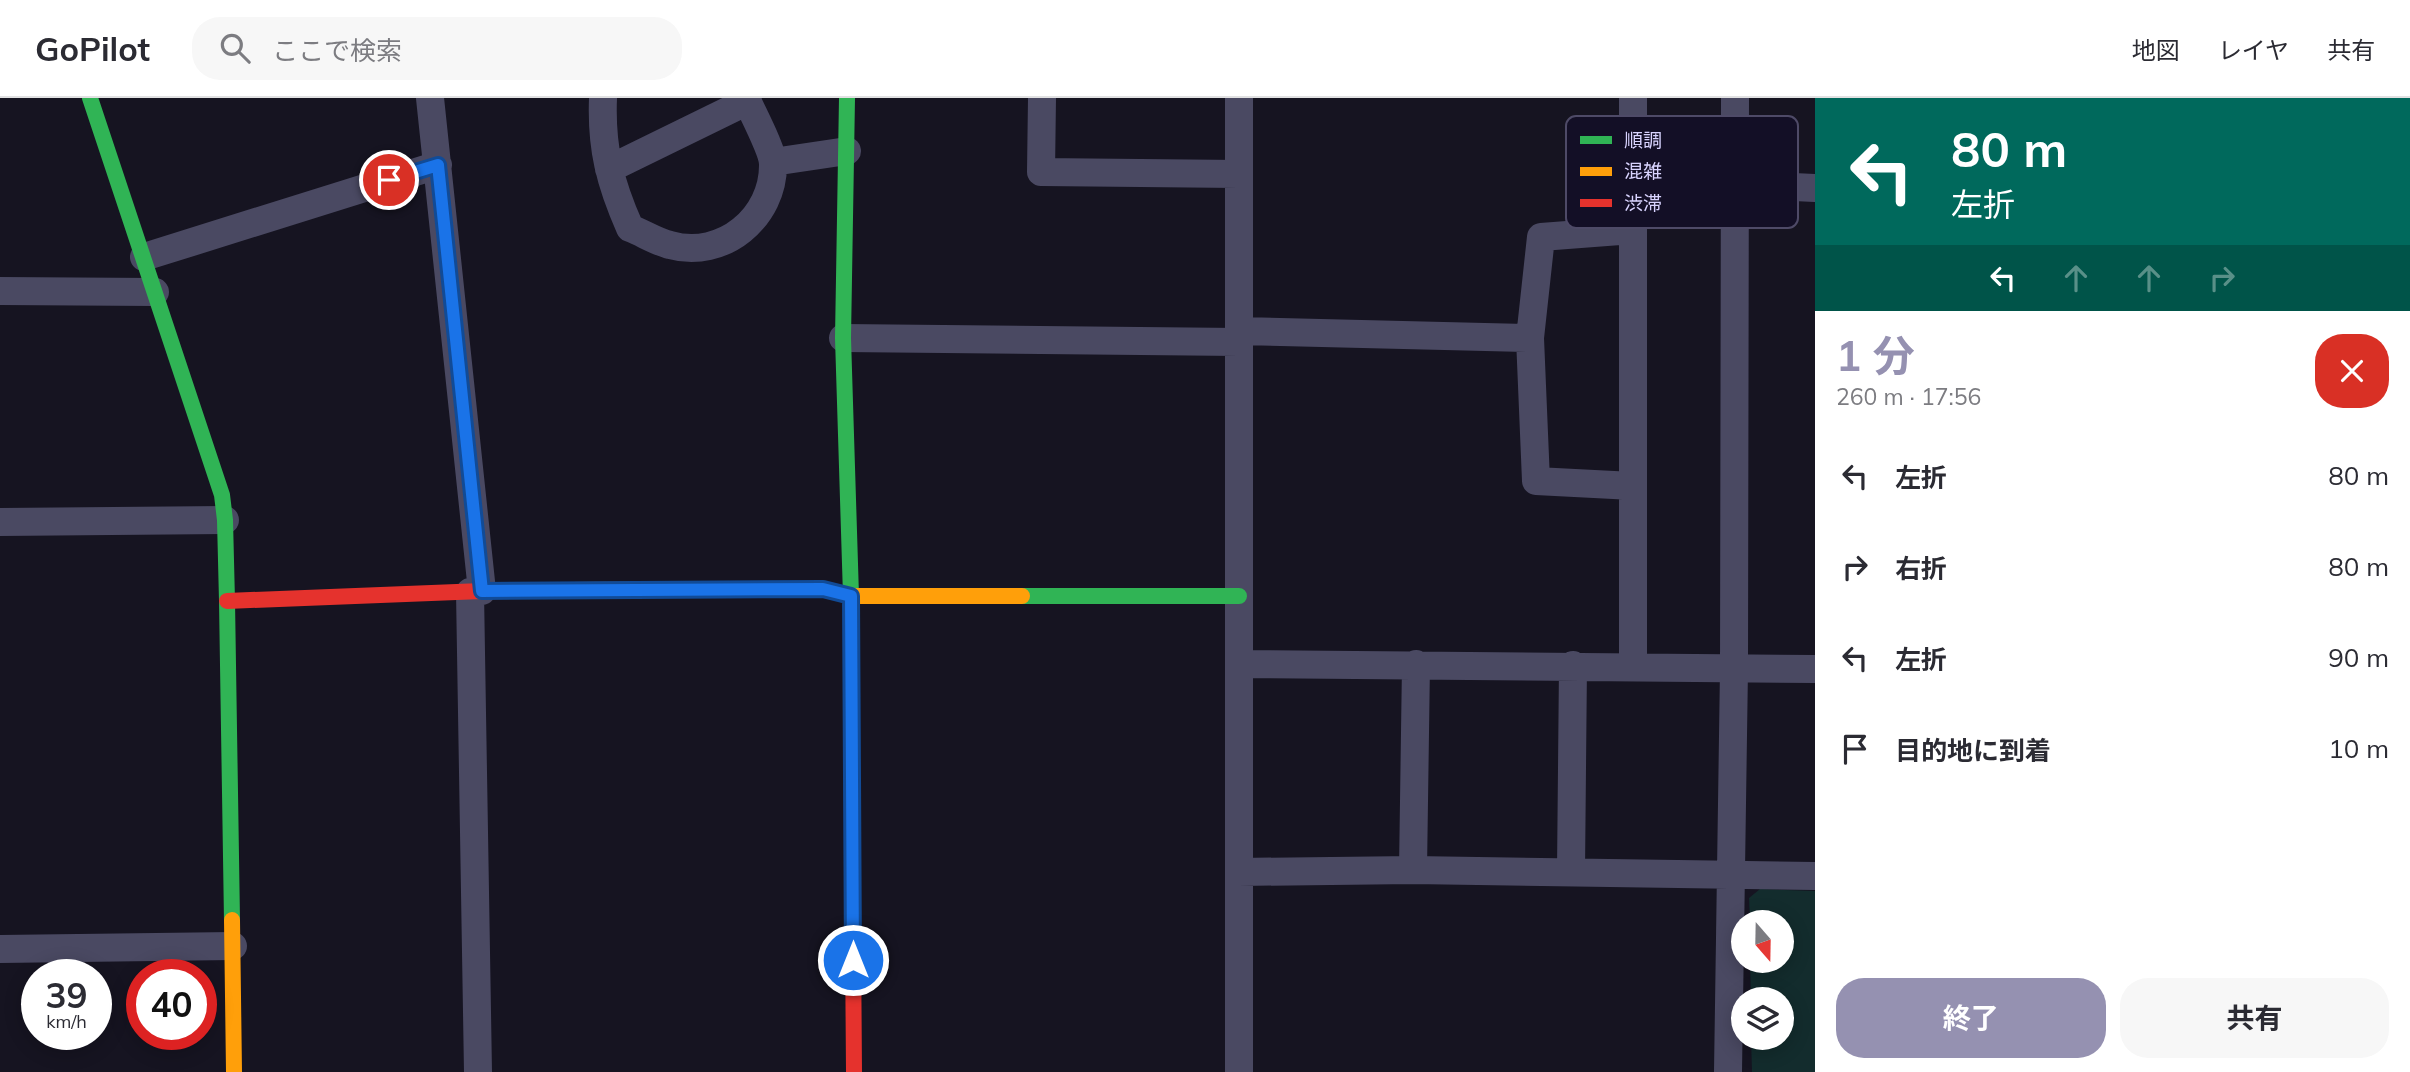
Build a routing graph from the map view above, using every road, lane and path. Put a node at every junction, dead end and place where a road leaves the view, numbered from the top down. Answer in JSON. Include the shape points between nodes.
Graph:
{"nodes":[{"id":1,"x":90,"y":98,"type":"edge"},
{"id":2,"x":423,"y":98,"type":"edge"},
{"id":3,"x":430,"y":98,"type":"edge"},
{"id":4,"x":603,"y":98,"type":"edge"},
{"id":5,"x":847,"y":98,"type":"edge"},
{"id":6,"x":1042,"y":98,"type":"edge"},
{"id":7,"x":1239,"y":98,"type":"edge"},
{"id":8,"x":1633,"y":98,"type":"edge"},
{"id":9,"x":1735,"y":98,"type":"edge"},
{"id":10,"x":747,"y":99,"type":"edge"},
{"id":11,"x":1633,"y":116,"type":"edge"},
{"id":12,"x":1735,"y":116,"type":"edge"},
{"id":13,"x":847,"y":150,"type":"junction"},
{"id":14,"x":773,"y":162,"type":"junction"},
{"id":15,"x":438,"y":165,"type":"junction"},
{"id":16,"x":609,"y":169,"type":"junction"},
{"id":17,"x":1239,"y":174,"type":"junction"},
{"id":18,"x":1735,"y":228,"type":"edge"},
{"id":19,"x":1633,"y":230,"type":"joint"},
{"id":20,"x":144,"y":257,"type":"junction"},
{"id":21,"x":0,"y":291,"type":"edge"},
{"id":22,"x":155,"y":292,"type":"junction"},
{"id":23,"x":1240,"y":336,"type":"junction"},
{"id":24,"x":843,"y":338,"type":"junction"},
{"id":25,"x":1530,"y":338,"type":"junction"},
{"id":26,"x":1633,"y":486,"type":"junction"},
{"id":27,"x":225,"y":520,"type":"junction"},
{"id":28,"x":0,"y":522,"type":"edge"},
{"id":29,"x":476,"y":592,"type":"junction"},
{"id":30,"x":851,"y":596,"type":"junction"},
{"id":31,"x":1239,"y":596,"type":"junction"},
{"id":32,"x":228,"y":601,"type":"junction"},
{"id":33,"x":1239,"y":664,"type":"junction"},
{"id":34,"x":1416,"y":664,"type":"junction"},
{"id":35,"x":1573,"y":665,"type":"junction"},
{"id":36,"x":1633,"y":667,"type":"junction"},
{"id":37,"x":1734,"y":669,"type":"junction"},
{"id":38,"x":1815,"y":669,"type":"edge"},
{"id":39,"x":1413,"y":870,"type":"junction"},
{"id":40,"x":1571,"y":871,"type":"junction"},
{"id":41,"x":1239,"y":872,"type":"junction"},
{"id":42,"x":1731,"y":876,"type":"junction"},
{"id":43,"x":1815,"y":876,"type":"edge"},
{"id":44,"x":233,"y":946,"type":"junction"},
{"id":45,"x":0,"y":949,"type":"edge"},
{"id":46,"x":234,"y":1072,"type":"edge"},
{"id":47,"x":478,"y":1072,"type":"edge"},
{"id":48,"x":854,"y":1072,"type":"edge"},
{"id":49,"x":1239,"y":1072,"type":"edge"},
{"id":50,"x":1728,"y":1072,"type":"edge"}],
"edges":[{"from":1,"to":20,"type":"street"},
{"from":2,"to":3,"type":"street"},
{"from":3,"to":15,"type":"street"},
{"from":4,"to":16,"type":"street","via":[[602,132]]},
{"from":5,"to":13,"type":"street"},
{"from":6,"to":17,"type":"street","via":[[1041,172]]},
{"from":7,"to":17,"type":"street"},
{"from":8,"to":11,"type":"street"},
{"from":9,"to":12,"type":"street"},
{"from":10,"to":14,"type":"street"},
{"from":10,"to":16,"type":"street"},
{"from":13,"to":14,"type":"street"},
{"from":13,"to":24,"type":"street"},
{"from":14,"to":16,"type":"street","via":[[766,203],[742,231],[712,247],[671,246],[630,228]]},
{"from":15,"to":20,"type":"street"},
{"from":15,"to":29,"type":"street"},
{"from":17,"to":23,"type":"street"},
{"from":18,"to":37,"type":"street"},
{"from":19,"to":25,"type":"street","via":[[1541,237]]},
{"from":19,"to":26,"type":"street"},
{"from":20,"to":22,"type":"street"},
{"from":21,"to":22,"type":"street"},
{"from":22,"to":27,"type":"street","via":[[222,495]]},
{"from":23,"to":24,"type":"street"},
{"from":23,"to":25,"type":"street"},
{"from":23,"to":31,"type":"street"},
{"from":24,"to":30,"type":"street"},
{"from":25,"to":26,"type":"street","via":[[1536,481]]},
{"from":26,"to":36,"type":"street"},
{"from":27,"to":28,"type":"street"},
{"from":27,"to":32,"type":"street"},
{"from":29,"to":30,"type":"street","via":[[823,589]]},
{"from":29,"to":32,"type":"street"},
{"from":29,"to":47,"type":"street"},
{"from":30,"to":31,"type":"street"},
{"from":30,"to":48,"type":"street"},
{"from":31,"to":33,"type":"street"},
{"from":32,"to":44,"type":"street"},
{"from":33,"to":34,"type":"street"},
{"from":33,"to":41,"type":"street"},
{"from":34,"to":35,"type":"street"},
{"from":34,"to":39,"type":"street"},
{"from":35,"to":36,"type":"street"},
{"from":35,"to":40,"type":"street"},
{"from":36,"to":37,"type":"street"},
{"from":37,"to":38,"type":"street"},
{"from":37,"to":42,"type":"street"},
{"from":39,"to":40,"type":"street"},
{"from":39,"to":41,"type":"street"},
{"from":40,"to":42,"type":"street"},
{"from":41,"to":49,"type":"street"},
{"from":42,"to":43,"type":"street"},
{"from":42,"to":50,"type":"street"},
{"from":44,"to":45,"type":"street"},
{"from":44,"to":46,"type":"street"}]}
